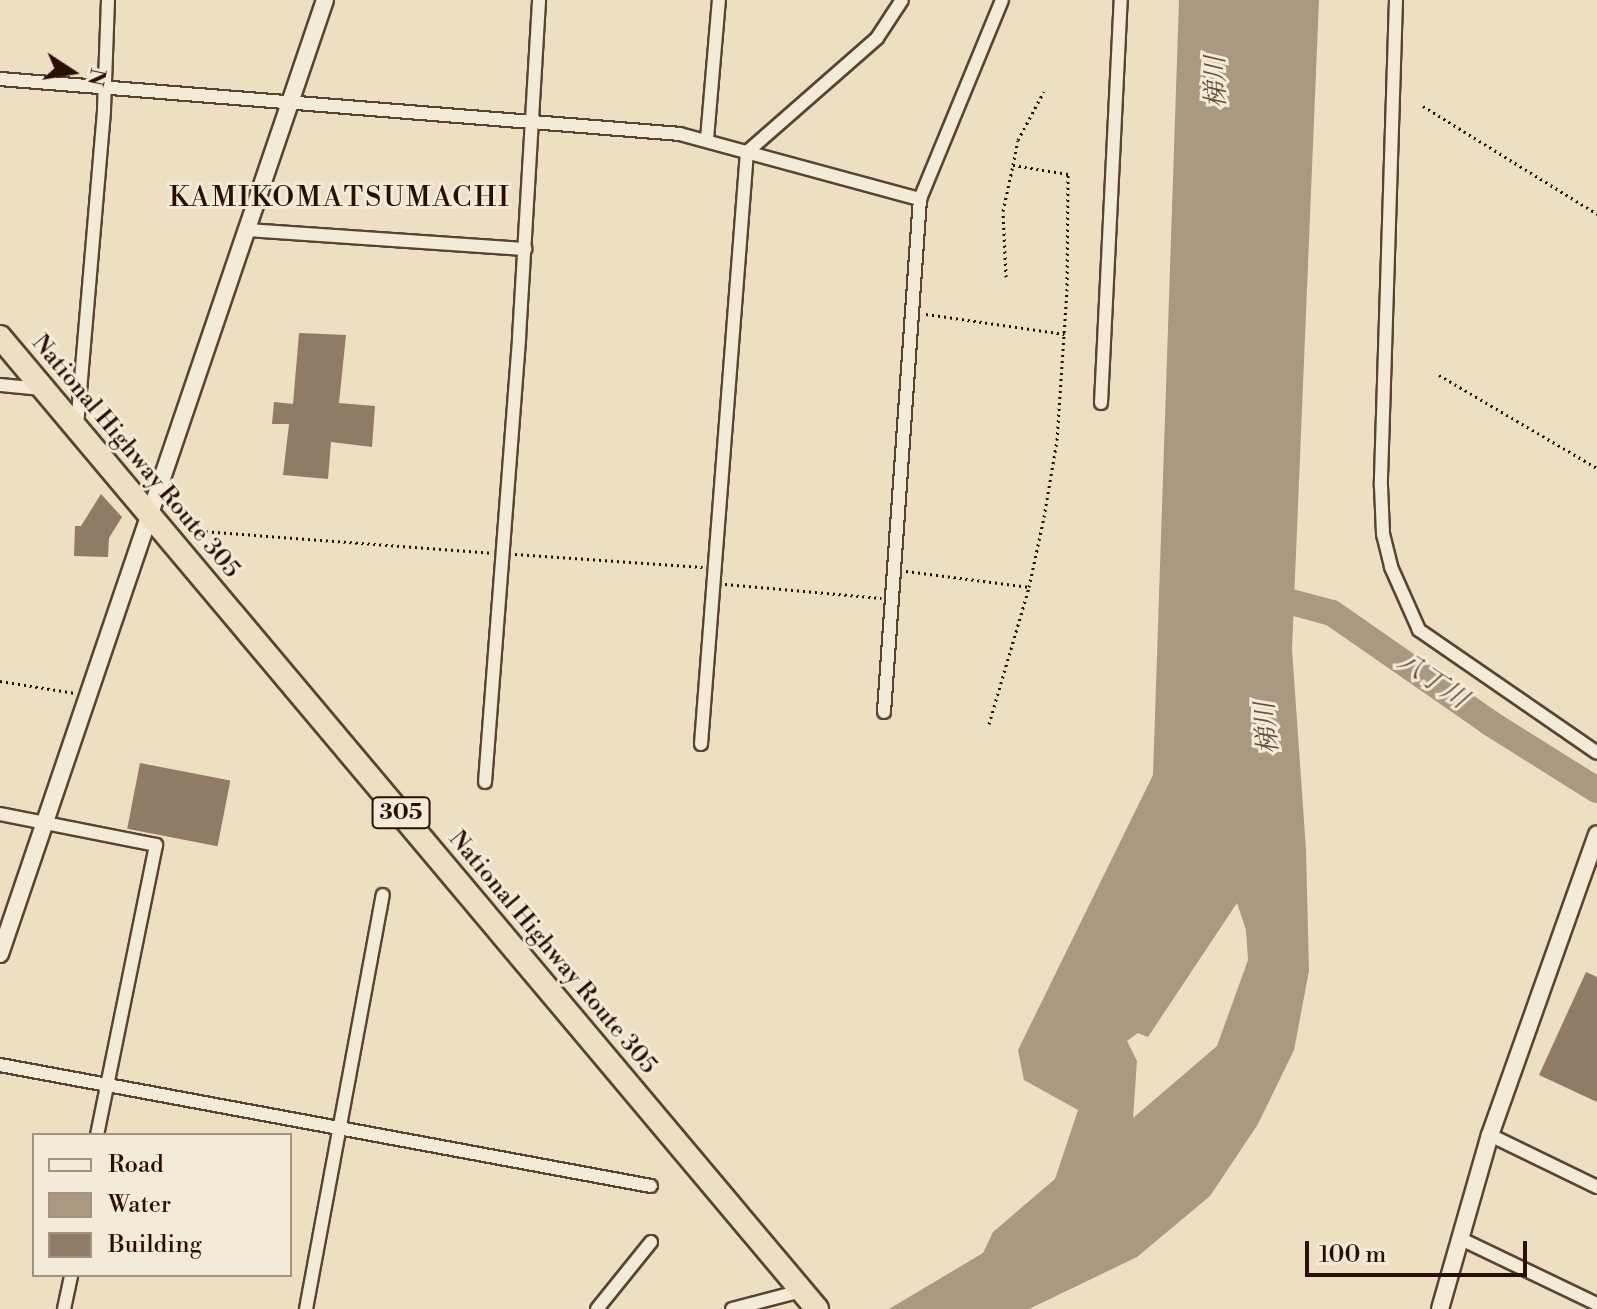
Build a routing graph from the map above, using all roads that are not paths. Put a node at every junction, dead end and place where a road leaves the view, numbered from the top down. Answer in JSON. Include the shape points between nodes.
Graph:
{"nodes":[{"id":1,"x":108,"y":0,"type":"edge"},
{"id":2,"x":325,"y":0,"type":"edge"},
{"id":3,"x":539,"y":0,"type":"edge"},
{"id":4,"x":719,"y":0,"type":"edge"},
{"id":5,"x":902,"y":0,"type":"edge"},
{"id":6,"x":1002,"y":0,"type":"edge"},
{"id":7,"x":1121,"y":0,"type":"edge"},
{"id":8,"x":1396,"y":0,"type":"edge"},
{"id":9,"x":0,"y":79,"type":"edge"},
{"id":10,"x":105,"y":86,"type":"junction"},
{"id":11,"x":291,"y":101,"type":"junction"},
{"id":12,"x":533,"y":120,"type":"junction"},
{"id":13,"x":707,"y":139,"type":"junction"},
{"id":14,"x":747,"y":152,"type":"junction"},
{"id":15,"x":920,"y":199,"type":"junction"},
{"id":16,"x":246,"y":230,"type":"junction"},
{"id":17,"x":525,"y":249,"type":"junction"},
{"id":18,"x":0,"y":337,"type":"edge"},
{"id":19,"x":0,"y":385,"type":"edge"},
{"id":20,"x":41,"y":389,"type":"junction"},
{"id":21,"x":1101,"y":403,"type":"dead end"},
{"id":22,"x":77,"y":426,"type":"junction"},
{"id":23,"x":150,"y":512,"type":"junction"},
{"id":24,"x":884,"y":712,"type":"dead end"},
{"id":25,"x":701,"y":744,"type":"dead end"},
{"id":26,"x":1597,"y":753,"type":"edge"},
{"id":27,"x":485,"y":782,"type":"dead end"},
{"id":28,"x":0,"y":814,"type":"edge"},
{"id":29,"x":46,"y":823,"type":"junction"},
{"id":30,"x":1597,"y":834,"type":"edge"},
{"id":31,"x":383,"y":895,"type":"dead end"},
{"id":32,"x":0,"y":954,"type":"edge"},
{"id":33,"x":0,"y":1065,"type":"edge"},
{"id":34,"x":106,"y":1087,"type":"junction"},
{"id":35,"x":342,"y":1127,"type":"junction"},
{"id":36,"x":97,"y":1133,"type":"edge"},
{"id":37,"x":1490,"y":1135,"type":"junction"},
{"id":38,"x":651,"y":1186,"type":"dead end"},
{"id":39,"x":1597,"y":1187,"type":"edge"},
{"id":40,"x":1459,"y":1238,"type":"junction"},
{"id":41,"x":651,"y":1242,"type":"dead end"},
{"id":42,"x":71,"y":1277,"type":"edge"},
{"id":43,"x":809,"y":1300,"type":"edge"},
{"id":44,"x":1597,"y":1304,"type":"edge"},
{"id":45,"x":64,"y":1309,"type":"edge"},
{"id":46,"x":306,"y":1309,"type":"edge"},
{"id":47,"x":597,"y":1309,"type":"edge"},
{"id":48,"x":732,"y":1309,"type":"edge"},
{"id":49,"x":1440,"y":1309,"type":"edge"}],
"edges":[{"from":1,"to":10,"type":"street"},
{"from":2,"to":11,"type":"street"},
{"from":3,"to":12,"type":"street"},
{"from":4,"to":13,"type":"street"},
{"from":5,"to":14,"type":"street","via":[[877,38]]},
{"from":6,"to":15,"type":"street"},
{"from":7,"to":21,"type":"street"},
{"from":8,"to":26,"type":"street","via":[[1381,486],[1391,567],[1419,630]]},
{"from":9,"to":10,"type":"street"},
{"from":10,"to":11,"type":"street"},
{"from":10,"to":22,"type":"street"},
{"from":11,"to":12,"type":"street"},
{"from":11,"to":16,"type":"street"},
{"from":12,"to":13,"type":"street"},
{"from":12,"to":17,"type":"street"},
{"from":13,"to":14,"type":"street"},
{"from":14,"to":15,"type":"street"},
{"from":14,"to":25,"type":"street"},
{"from":15,"to":24,"type":"street"},
{"from":16,"to":17,"type":"street"},
{"from":16,"to":23,"type":"street"},
{"from":17,"to":27,"type":"street"},
{"from":18,"to":20,"type":"highway","name":"National Highway Route 305","number":"305"},
{"from":19,"to":20,"type":"street"},
{"from":20,"to":22,"type":"highway","name":"National Highway Route 305","number":"305"},
{"from":22,"to":23,"type":"highway","name":"National Highway Route 305","number":"305"},
{"from":23,"to":29,"type":"street"},
{"from":23,"to":43,"type":"highway","name":"National Highway Route 305","number":"305"},
{"from":28,"to":29,"type":"street"},
{"from":29,"to":32,"type":"street"},
{"from":29,"to":34,"type":"street","via":[[156,845]]},
{"from":30,"to":37,"type":"street"},
{"from":31,"to":35,"type":"street"},
{"from":33,"to":34,"type":"street"},
{"from":34,"to":35,"type":"street"},
{"from":34,"to":36,"type":"street"},
{"from":35,"to":38,"type":"street"},
{"from":35,"to":46,"type":"street"},
{"from":37,"to":39,"type":"street"},
{"from":37,"to":40,"type":"street"},
{"from":40,"to":44,"type":"street"},
{"from":40,"to":49,"type":"street"},
{"from":41,"to":47,"type":"street"},
{"from":42,"to":45,"type":"street"},
{"from":43,"to":48,"type":"street"}]}
